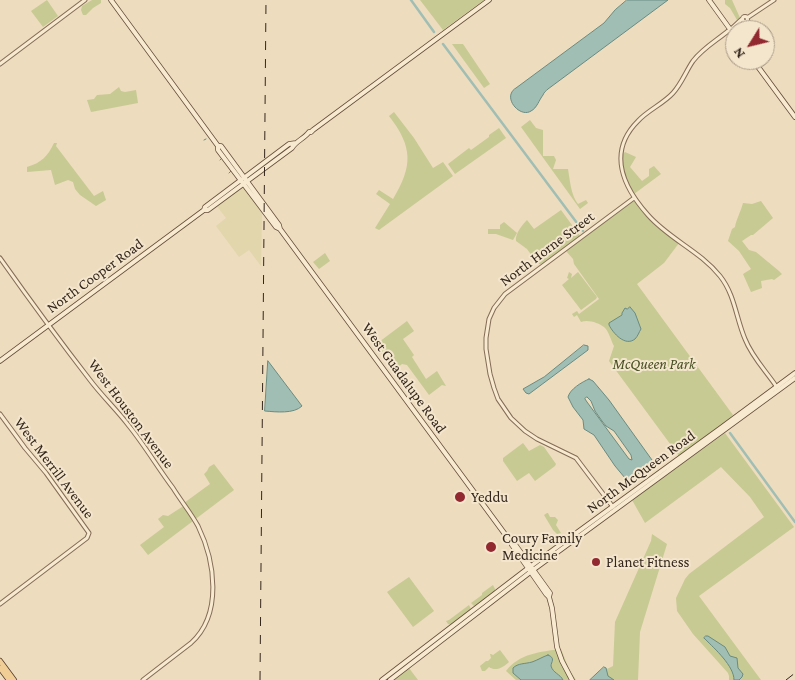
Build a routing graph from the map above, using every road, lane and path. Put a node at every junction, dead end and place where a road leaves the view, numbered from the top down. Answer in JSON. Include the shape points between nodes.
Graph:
{"nodes":[{"id":1,"x":85,"y":0,"type":"edge"},
{"id":2,"x":111,"y":0,"type":"edge"},
{"id":3,"x":489,"y":0,"type":"edge"},
{"id":4,"x":709,"y":0,"type":"edge"},
{"id":5,"x":774,"y":0,"type":"edge"},
{"id":6,"x":747,"y":20,"type":"edge"},
{"id":7,"x":725,"y":22,"type":"edge"},
{"id":8,"x":725,"y":34,"type":"edge"},
{"id":9,"x":0,"y":64,"type":"edge"},
{"id":10,"x":760,"y":70,"type":"edge"},
{"id":11,"x":795,"y":117,"type":"edge"},
{"id":12,"x":244,"y":180,"type":"junction"},
{"id":13,"x":634,"y":198,"type":"junction"},
{"id":14,"x":0,"y":258,"type":"edge"},
{"id":15,"x":49,"y":325,"type":"junction"},
{"id":16,"x":0,"y":361,"type":"edge"},
{"id":17,"x":795,"y":373,"type":"edge"},
{"id":18,"x":795,"y":378,"type":"edge"},
{"id":19,"x":776,"y":386,"type":"junction"},
{"id":20,"x":0,"y":414,"type":"edge"},
{"id":21,"x":725,"y":428,"type":"junction"},
{"id":22,"x":614,"y":508,"type":"junction"},
{"id":23,"x":575,"y":534,"type":"junction"},
{"id":24,"x":570,"y":543,"type":"junction"},
{"id":25,"x":531,"y":569,"type":"junction"},
{"id":26,"x":0,"y":604,"type":"edge"},
{"id":27,"x":485,"y":604,"type":"junction"},
{"id":28,"x":0,"y":661,"type":"edge"},
{"id":29,"x":0,"y":668,"type":"edge"},
{"id":30,"x":9,"y":680,"type":"edge"},
{"id":31,"x":14,"y":680,"type":"edge"},
{"id":32,"x":143,"y":680,"type":"edge"},
{"id":33,"x":382,"y":680,"type":"edge"},
{"id":34,"x":390,"y":680,"type":"edge"},
{"id":35,"x":572,"y":680,"type":"edge"}],
"edges":[{"from":1,"to":9,"type":"street"},
{"from":2,"to":12,"type":"main road","name":"West Guadalupe Road"},
{"from":3,"to":12,"type":"main road","name":"North Cooper Road"},
{"from":4,"to":7,"type":"main road"},
{"from":5,"to":6,"type":"street"},
{"from":8,"to":13,"type":"street","via":[[699,54],[673,93],[628,133],[622,149],[621,168]]},
{"from":10,"to":11,"type":"main road"},
{"from":12,"to":15,"type":"main road","name":"North Cooper Road"},
{"from":12,"to":25,"type":"main road","name":"West Guadalupe Road"},
{"from":13,"to":19,"type":"street","via":[[647,215],[709,264],[723,281],[734,302],[747,345]]},
{"from":13,"to":22,"type":"street","name":"North Horne Street","via":[[505,294],[489,319],[486,338],[490,374],[504,410],[525,431],[576,458]]},
{"from":14,"to":15,"type":"street","name":"West Houston Avenue"},
{"from":15,"to":16,"type":"main road","name":"North Cooper Road"},
{"from":15,"to":32,"type":"street","name":"West Houston Avenue","via":[[91,382],[131,428],[195,522],[210,559],[212,598],[208,619],[198,637]]},
{"from":17,"to":19,"type":"main road","name":"North McQueen Road"},
{"from":18,"to":21,"type":"main road","name":"North McQueen Road"},
{"from":19,"to":21,"type":"main road","name":"North McQueen Road"},
{"from":20,"to":26,"type":"street","name":"West Merrill Avenue","via":[[90,535]]},
{"from":21,"to":22,"type":"main road","name":"North McQueen Road"},
{"from":22,"to":23,"type":"main road","name":"North McQueen Road"},
{"from":22,"to":24,"type":"main road","name":"North McQueen Road"},
{"from":23,"to":24,"type":"main road"},
{"from":23,"to":25,"type":"main road","name":"North McQueen Road"},
{"from":24,"to":25,"type":"main road","name":"North McQueen Road"},
{"from":25,"to":27,"type":"main road","name":"North McQueen Road"},
{"from":25,"to":35,"type":"main road","name":"West Guadalupe Road","via":[[550,593],[557,647]]},
{"from":27,"to":33,"type":"main road","name":"North McQueen Road"},
{"from":27,"to":34,"type":"main road","name":"North McQueen Road"},
{"from":28,"to":31,"type":"main road"},
{"from":29,"to":30,"type":"main road"}]}
